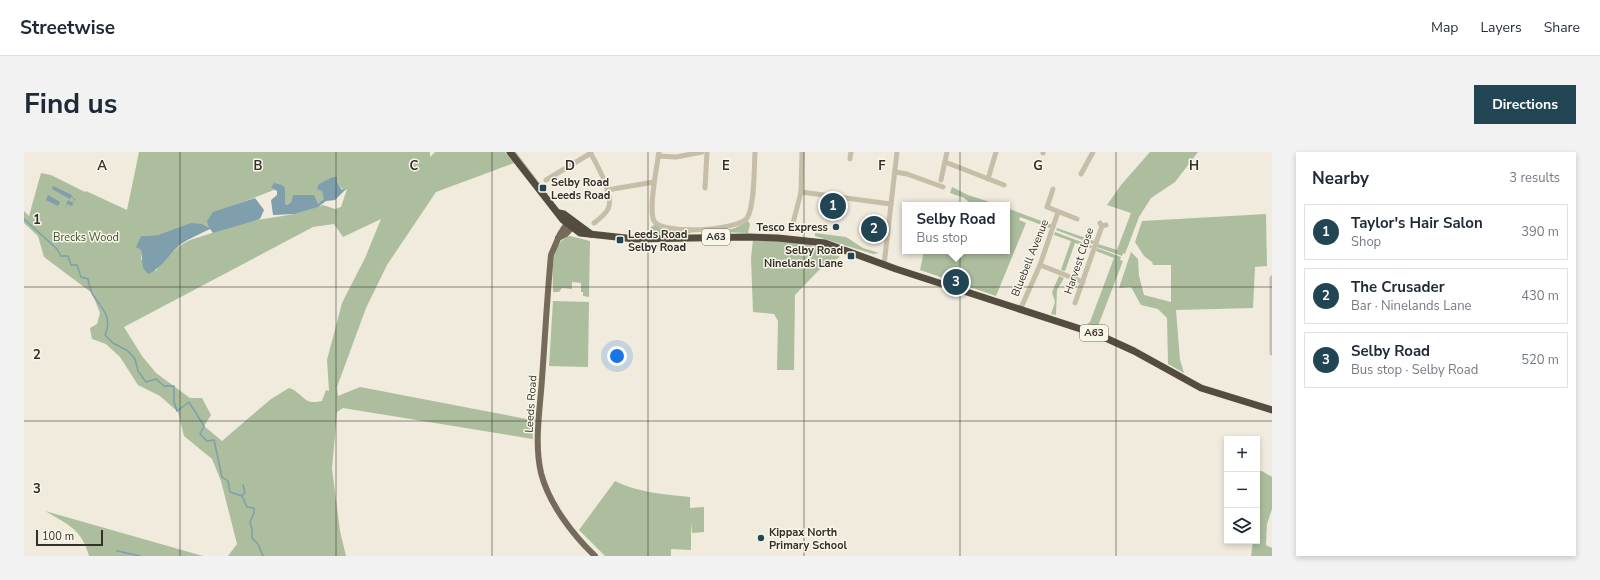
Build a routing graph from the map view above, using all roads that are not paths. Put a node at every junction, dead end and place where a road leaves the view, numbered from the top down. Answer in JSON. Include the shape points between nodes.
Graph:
{"nodes":[{"id":1,"x":510,"y":152,"type":"edge"},
{"id":2,"x":590,"y":152,"type":"edge"},
{"id":3,"x":702,"y":152,"type":"edge"},
{"id":4,"x":707,"y":152,"type":"edge"},
{"id":5,"x":755,"y":152,"type":"edge"},
{"id":6,"x":802,"y":152,"type":"edge"},
{"id":7,"x":851,"y":152,"type":"edge"},
{"id":8,"x":897,"y":152,"type":"edge"},
{"id":9,"x":947,"y":152,"type":"edge"},
{"id":10,"x":996,"y":152,"type":"edge"},
{"id":11,"x":1093,"y":152,"type":"edge"},
{"id":12,"x":658,"y":154,"type":"edge"},
{"id":13,"x":850,"y":159,"type":"dead end"},
{"id":14,"x":945,"y":162,"type":"junction"},
{"id":15,"x":895,"y":172,"type":"junction"},
{"id":16,"x":1081,"y":174,"type":"dead end"},
{"id":17,"x":988,"y":179,"type":"junction"},
{"id":18,"x":546,"y":180,"type":"dead end"},
{"id":19,"x":941,"y":180,"type":"dead end"},
{"id":20,"x":654,"y":182,"type":"junction"},
{"id":21,"x":1004,"y":185,"type":"dead end"},
{"id":22,"x":943,"y":187,"type":"dead end"},
{"id":23,"x":705,"y":188,"type":"dead end"},
{"id":24,"x":1053,"y":189,"type":"dead end"},
{"id":25,"x":607,"y":190,"type":"junction"},
{"id":26,"x":801,"y":192,"type":"junction"},
{"id":27,"x":891,"y":204,"type":"junction"},
{"id":28,"x":1058,"y":212,"type":"junction"},
{"id":29,"x":1077,"y":219,"type":"dead end"},
{"id":30,"x":571,"y":223,"type":"junction"},
{"id":31,"x":594,"y":223,"type":"dead end"},
{"id":32,"x":1103,"y":225,"type":"dead end"},
{"id":33,"x":792,"y":227,"type":"dead end"},
{"id":34,"x":884,"y":265,"type":"junction"},
{"id":35,"x":1040,"y":265,"type":"junction"},
{"id":36,"x":1272,"y":278,"type":"edge"},
{"id":37,"x":1083,"y":282,"type":"junction"},
{"id":38,"x":1075,"y":303,"type":"dead end"},
{"id":39,"x":1272,"y":309,"type":"edge"},
{"id":40,"x":1020,"y":310,"type":"junction"},
{"id":41,"x":1272,"y":341,"type":"edge"},
{"id":42,"x":1272,"y":353,"type":"edge"},
{"id":43,"x":1272,"y":410,"type":"edge"},
{"id":44,"x":596,"y":556,"type":"edge"}],
"edges":[{"from":1,"to":30,"type":"highway","number":"A63"},
{"from":2,"to":18,"type":"street"},
{"from":2,"to":25,"type":"street"},
{"from":3,"to":12,"type":"street","via":[[676,157]]},
{"from":4,"to":23,"type":"street"},
{"from":5,"to":20,"type":"street","via":[[750,211],[746,219],[735,225],[697,230],[657,225],[652,212]]},
{"from":6,"to":26,"type":"street"},
{"from":7,"to":13,"type":"street"},
{"from":8,"to":15,"type":"street"},
{"from":9,"to":14,"type":"street"},
{"from":10,"to":17,"type":"street"},
{"from":11,"to":16,"type":"street"},
{"from":12,"to":20,"type":"street"},
{"from":14,"to":17,"type":"street"},
{"from":14,"to":19,"type":"street"},
{"from":15,"to":22,"type":"street"},
{"from":15,"to":27,"type":"street"},
{"from":17,"to":21,"type":"street"},
{"from":20,"to":25,"type":"street"},
{"from":24,"to":28,"type":"street","name":"Bluebell Avenue","via":[[1047,207]]},
{"from":25,"to":31,"type":"street","via":[[610,200],[608,210]]},
{"from":26,"to":27,"type":"street"},
{"from":26,"to":33,"type":"street"},
{"from":27,"to":34,"type":"street"},
{"from":28,"to":29,"type":"street","name":"Bluebell Avenue"},
{"from":28,"to":35,"type":"street","name":"Bluebell Avenue"},
{"from":30,"to":34,"type":"highway","number":"A63","via":[[580,233],[653,240],[748,237],[808,240],[835,246]]},
{"from":30,"to":44,"type":"main road","name":"Leeds Road","via":[[558,238],[551,255],[539,462],[551,499],[579,539]]},
{"from":32,"to":37,"type":"street","name":"Harvest Close"},
{"from":34,"to":40,"type":"highway","number":"A63"},
{"from":35,"to":37,"type":"street"},
{"from":35,"to":40,"type":"street","name":"Bluebell Avenue"},
{"from":36,"to":39,"type":"street"},
{"from":37,"to":38,"type":"street","name":"Harvest Close"},
{"from":39,"to":41,"type":"street"},
{"from":40,"to":43,"type":"highway","number":"A63","via":[[1099,335],[1201,388]]},
{"from":41,"to":42,"type":"street"}]}
